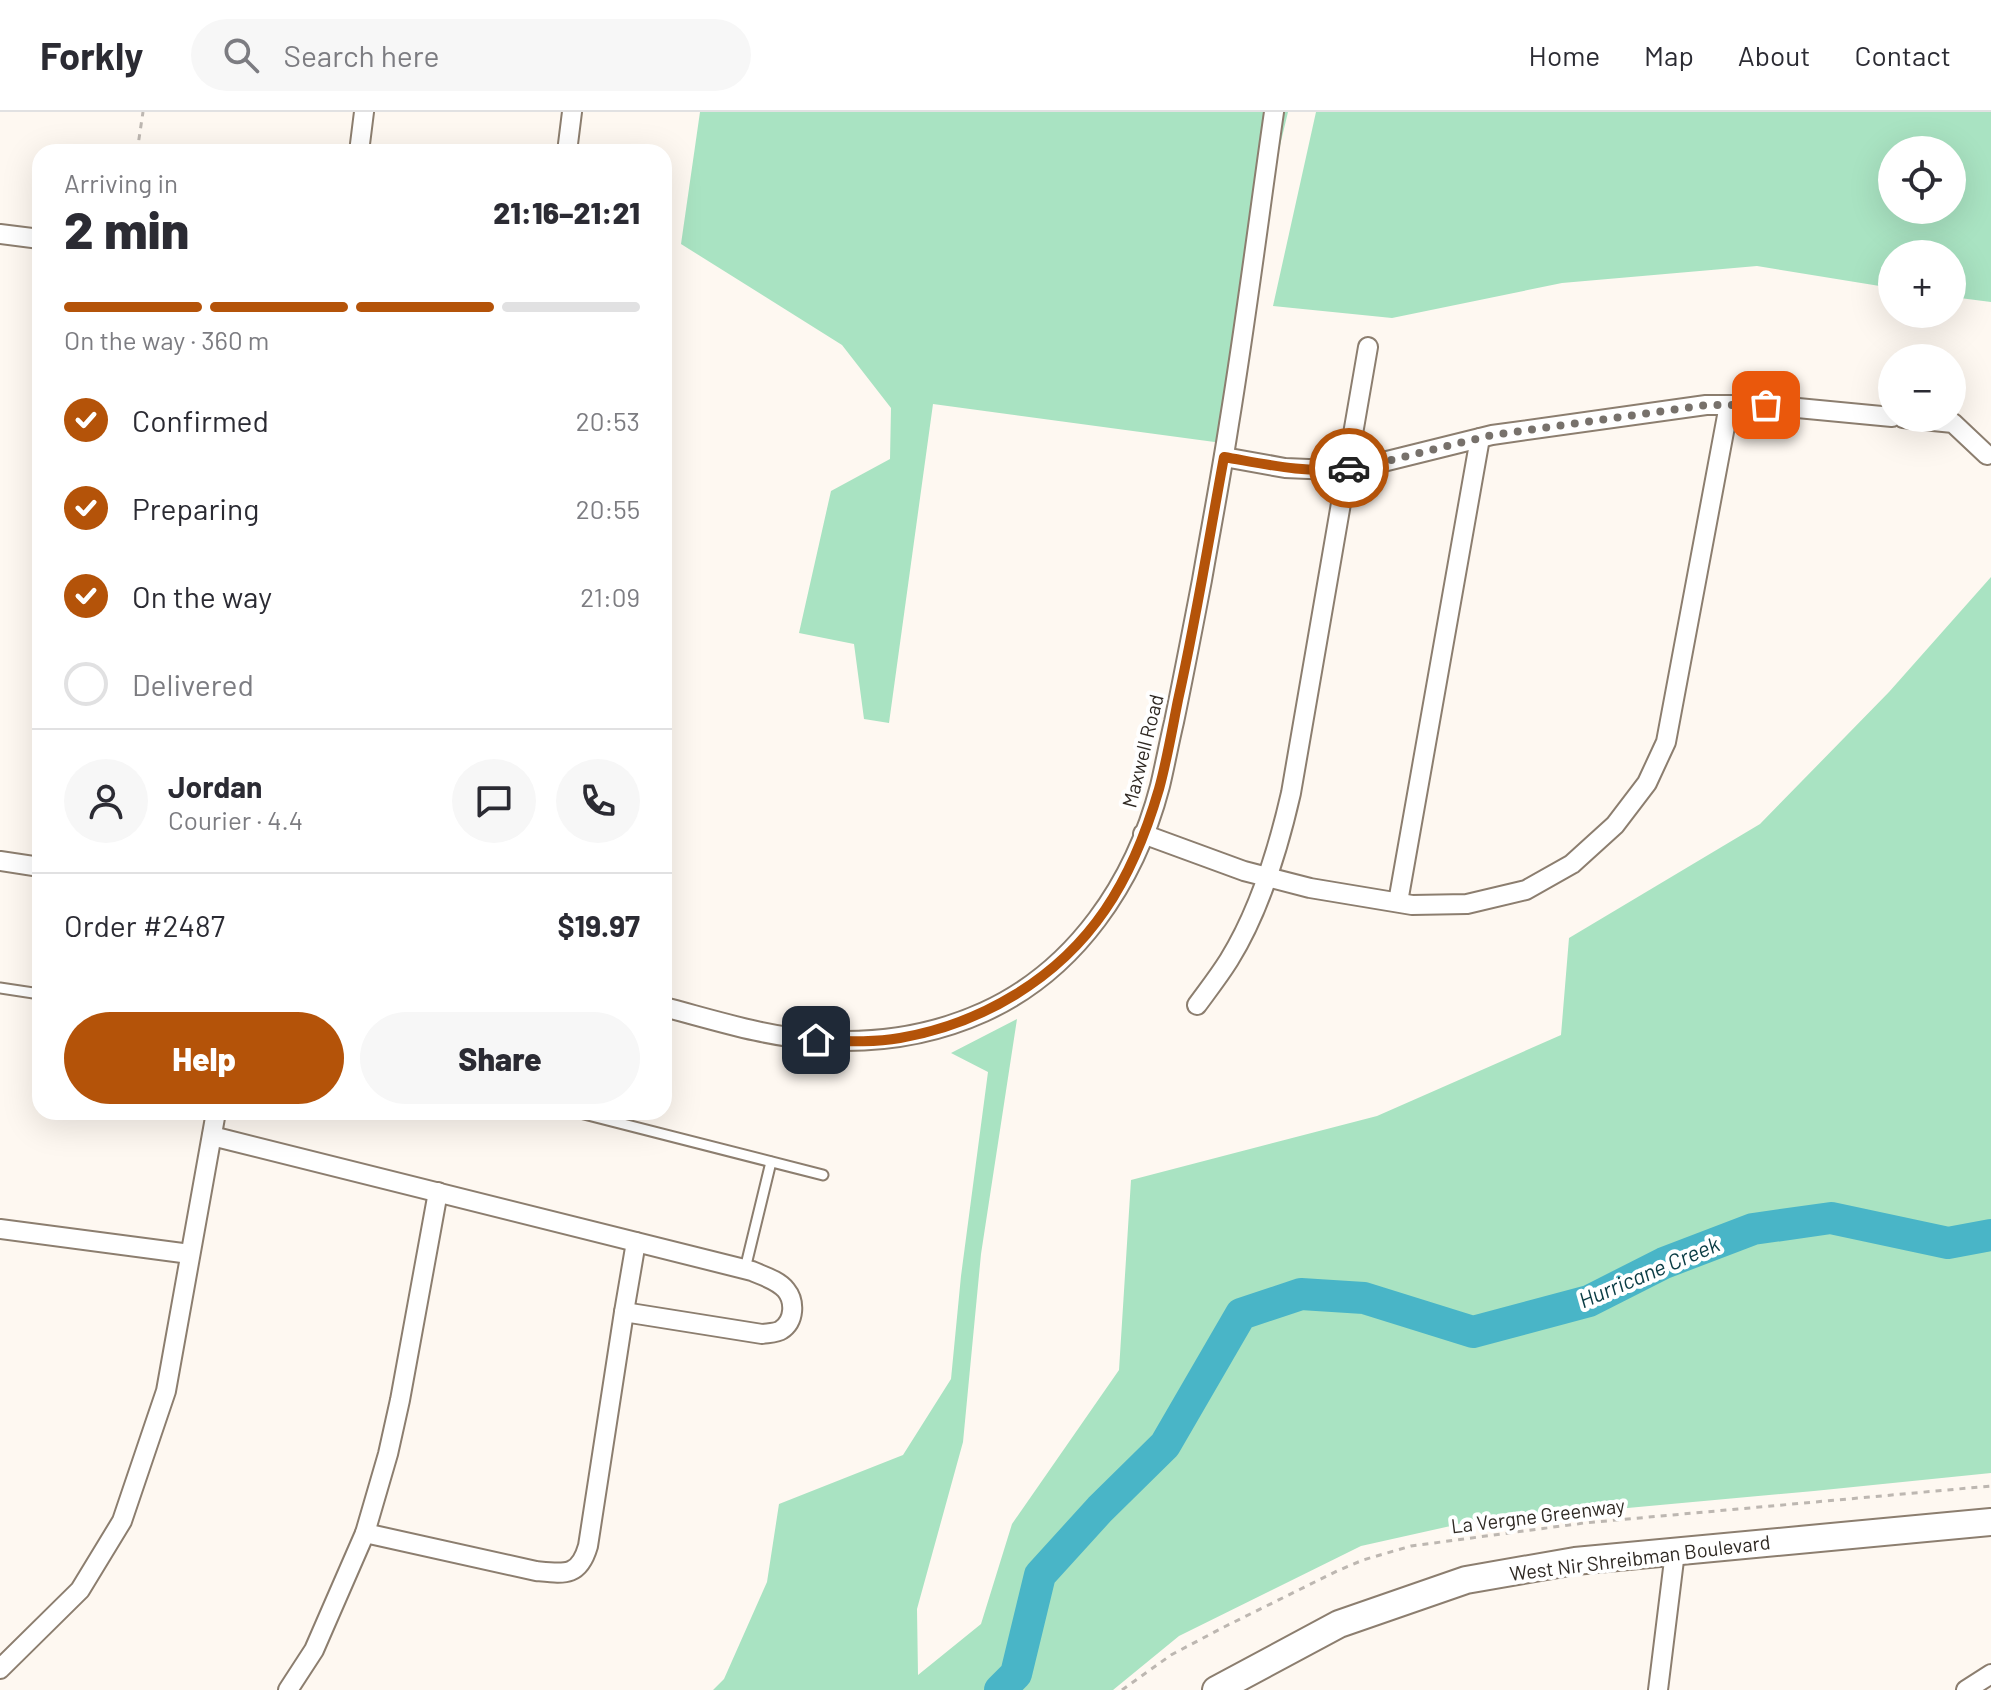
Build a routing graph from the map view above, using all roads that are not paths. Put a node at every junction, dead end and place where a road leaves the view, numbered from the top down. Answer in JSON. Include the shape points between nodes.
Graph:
{"nodes":[{"id":1,"x":364,"y":112,"type":"edge"},
{"id":2,"x":572,"y":112,"type":"edge"},
{"id":3,"x":1274,"y":112,"type":"edge"},
{"id":4,"x":360,"y":144,"type":"edge"},
{"id":5,"x":568,"y":144,"type":"edge"},
{"id":6,"x":0,"y":234,"type":"edge"},
{"id":7,"x":32,"y":238,"type":"edge"},
{"id":8,"x":1368,"y":347,"type":"dead end"},
{"id":9,"x":1729,"y":405,"type":"junction"},
{"id":10,"x":1878,"y":416,"type":"edge"},
{"id":11,"x":1963,"y":432,"type":"edge"},
{"id":12,"x":1480,"y":438,"type":"junction"},
{"id":13,"x":1987,"y":455,"type":"dead end"},
{"id":14,"x":1224,"y":457,"type":"junction"},
{"id":15,"x":1347,"y":468,"type":"junction"},
{"id":16,"x":1143,"y":834,"type":"junction"},
{"id":17,"x":0,"y":861,"type":"edge"},
{"id":18,"x":32,"y":866,"type":"edge"},
{"id":19,"x":1266,"y":877,"type":"junction"},
{"id":20,"x":1398,"y":902,"type":"junction"},
{"id":21,"x":0,"y":988,"type":"edge"},
{"id":22,"x":32,"y":993,"type":"edge"},
{"id":23,"x":1197,"y":1005,"type":"dead end"},
{"id":24,"x":672,"y":1009,"type":"edge"},
{"id":25,"x":215,"y":1120,"type":"edge"},
{"id":26,"x":607,"y":1120,"type":"edge"},
{"id":27,"x":212,"y":1136,"type":"junction"},
{"id":28,"x":771,"y":1162,"type":"junction"},
{"id":29,"x":823,"y":1175,"type":"dead end"},
{"id":30,"x":438,"y":1192,"type":"junction"},
{"id":31,"x":0,"y":1229,"type":"edge"},
{"id":32,"x":636,"y":1242,"type":"junction"},
{"id":33,"x":190,"y":1254,"type":"junction"},
{"id":34,"x":745,"y":1269,"type":"junction"},
{"id":35,"x":624,"y":1312,"type":"junction"},
{"id":36,"x":1991,"y":1522,"type":"edge"},
{"id":37,"x":365,"y":1533,"type":"junction"},
{"id":38,"x":1675,"y":1552,"type":"junction"},
{"id":39,"x":0,"y":1669,"type":"edge"},
{"id":40,"x":1991,"y":1674,"type":"edge"},
{"id":41,"x":288,"y":1690,"type":"edge"},
{"id":42,"x":1216,"y":1690,"type":"edge"},
{"id":43,"x":1658,"y":1690,"type":"edge"},
{"id":44,"x":1966,"y":1690,"type":"edge"}],
"edges":[{"from":1,"to":4,"type":"street"},
{"from":2,"to":5,"type":"street"},
{"from":3,"to":14,"type":"street","name":"Maxwell Road"},
{"from":6,"to":7,"type":"street"},
{"from":8,"to":15,"type":"street"},
{"from":9,"to":10,"type":"street"},
{"from":9,"to":12,"type":"street"},
{"from":9,"to":20,"type":"street","via":[[1666,742],[1647,783],[1615,825],[1572,864],[1526,890],[1467,904]]},
{"from":11,"to":13,"type":"street"},
{"from":12,"to":15,"type":"street"},
{"from":12,"to":20,"type":"street"},
{"from":14,"to":15,"type":"street","via":[[1285,468]]},
{"from":14,"to":16,"type":"street","name":"Maxwell Road","via":[[1159,788]]},
{"from":15,"to":19,"type":"street","via":[[1291,793]]},
{"from":16,"to":19,"type":"street"},
{"from":16,"to":24,"type":"street","name":"Maxwell Road","via":[[1106,910],[1083,939],[1007,1001],[939,1030],[858,1042],[816,1040]]},
{"from":17,"to":18,"type":"street"},
{"from":19,"to":20,"type":"street"},
{"from":19,"to":23,"type":"street","via":[[1230,959]]},
{"from":21,"to":22,"type":"lane"},
{"from":25,"to":27,"type":"street"},
{"from":26,"to":28,"type":"lane"},
{"from":27,"to":30,"type":"street"},
{"from":27,"to":33,"type":"street"},
{"from":28,"to":29,"type":"lane"},
{"from":28,"to":34,"type":"lane"},
{"from":30,"to":32,"type":"street"},
{"from":30,"to":37,"type":"street","via":[[400,1400]]},
{"from":31,"to":33,"type":"street"},
{"from":32,"to":34,"type":"street"},
{"from":32,"to":35,"type":"street"},
{"from":33,"to":39,"type":"street","via":[[166,1391],[122,1521],[80,1590]]},
{"from":34,"to":35,"type":"street","via":[[785,1288],[792,1302],[791,1318],[781,1330],[762,1334]]},
{"from":35,"to":37,"type":"street","via":[[583,1563],[573,1571],[536,1571]]},
{"from":36,"to":38,"type":"main road","name":"West Nir Shreibman Boulevard"},
{"from":37,"to":41,"type":"street","via":[[314,1650]]},
{"from":38,"to":42,"type":"main road","name":"West Nir Shreibman Boulevard","via":[[1575,1561],[1466,1580],[1339,1624]]},
{"from":38,"to":43,"type":"street"},
{"from":40,"to":44,"type":"street"}]}
